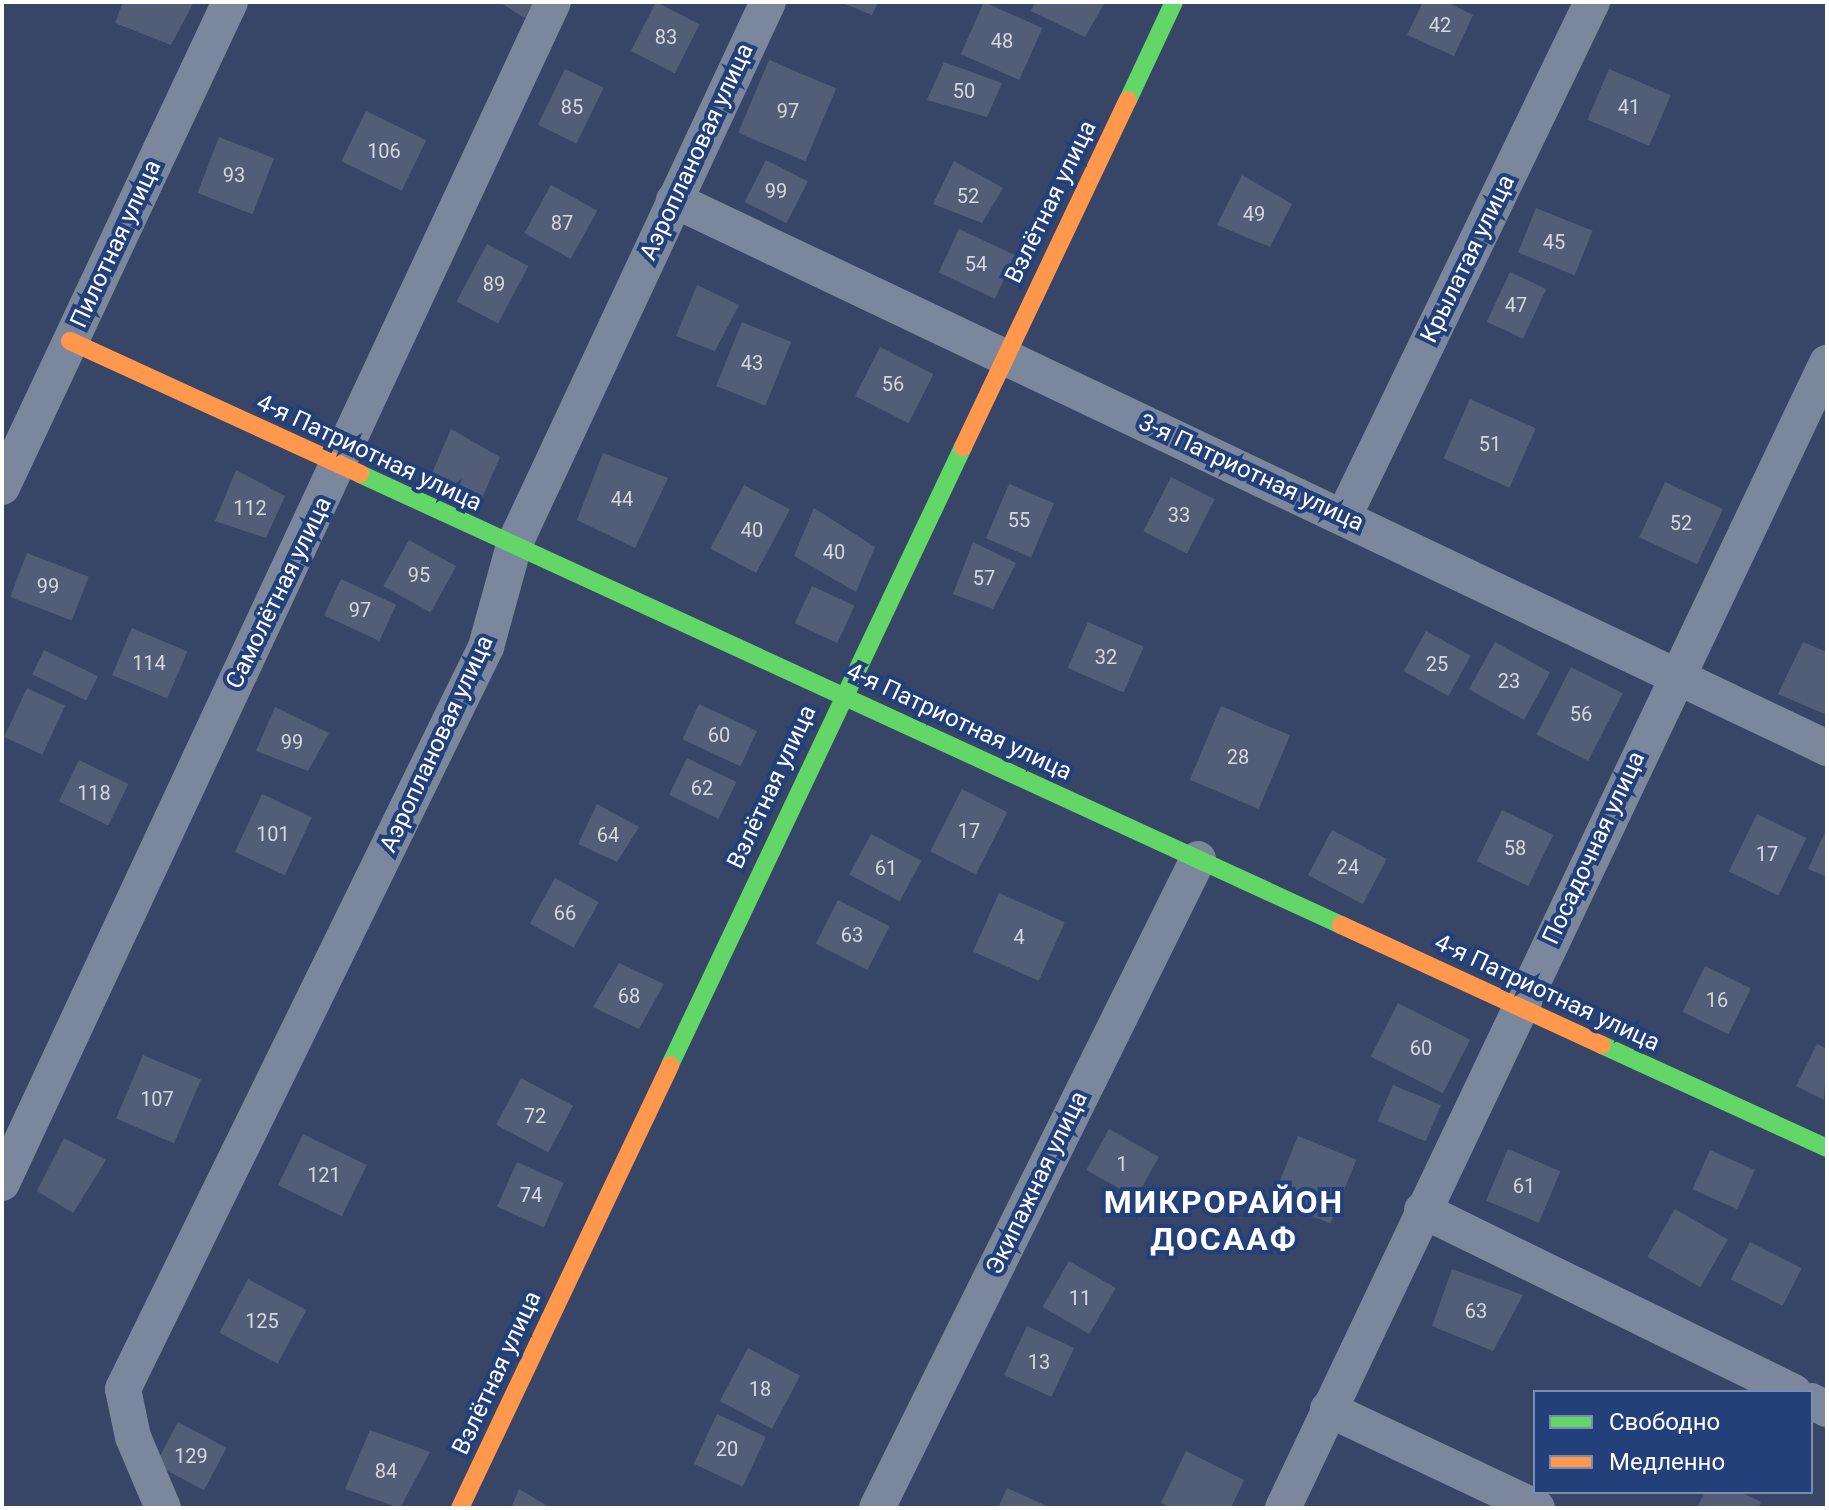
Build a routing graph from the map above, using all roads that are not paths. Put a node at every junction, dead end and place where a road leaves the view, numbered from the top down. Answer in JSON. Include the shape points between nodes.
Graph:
{"nodes":[{"id":1,"x":230,"y":2,"type":"edge"},
{"id":2,"x":553,"y":2,"type":"edge"},
{"id":3,"x":768,"y":2,"type":"edge"},
{"id":4,"x":1174,"y":2,"type":"edge"},
{"id":5,"x":1592,"y":2,"type":"edge"},
{"id":6,"x":674,"y":200,"type":"junction"},
{"id":7,"x":70,"y":341,"type":"junction"},
{"id":8,"x":1002,"y":357,"type":"junction"},
{"id":9,"x":1827,"y":363,"type":"edge"},
{"id":10,"x":340,"y":466,"type":"junction"},
{"id":11,"x":2,"y":487,"type":"edge"},
{"id":12,"x":1344,"y":516,"type":"junction"},
{"id":13,"x":514,"y":545,"type":"junction"},
{"id":14,"x":1676,"y":676,"type":"junction"},
{"id":15,"x":843,"y":694,"type":"junction"},
{"id":16,"x":1827,"y":748,"type":"edge"},
{"id":17,"x":1198,"y":859,"type":"junction"},
{"id":18,"x":1519,"y":1007,"type":"junction"},
{"id":19,"x":1827,"y":1148,"type":"edge"},
{"id":20,"x":2,"y":1183,"type":"edge"},
{"id":21,"x":1422,"y":1210,"type":"junction"},
{"id":22,"x":1790,"y":1390,"type":"edge"},
{"id":23,"x":1328,"y":1409,"type":"junction"},
{"id":24,"x":163,"y":1508,"type":"edge"},
{"id":25,"x":460,"y":1508,"type":"edge"},
{"id":26,"x":877,"y":1508,"type":"edge"},
{"id":27,"x":1283,"y":1508,"type":"edge"},
{"id":28,"x":1537,"y":1508,"type":"edge"}],
"edges":[{"from":1,"to":7,"type":"street","name":"Пилотная улица"},
{"from":2,"to":10,"type":"street","name":"Самолётная улица"},
{"from":3,"to":6,"type":"street","name":"Аэроплановая улица"},
{"from":4,"to":8,"type":"street","name":"Взлётная улица"},
{"from":5,"to":12,"type":"street","name":"Крылатая улица"},
{"from":6,"to":8,"type":"street","name":"3-я Патриотная улица"},
{"from":6,"to":13,"type":"street","name":"Аэроплановая улица"},
{"from":7,"to":10,"type":"street","name":"4-я Патриотная улица"},
{"from":7,"to":11,"type":"street","name":"Пилотная улица"},
{"from":8,"to":12,"type":"street","name":"3-я Патриотная улица"},
{"from":8,"to":15,"type":"street","name":"Взлётная улица"},
{"from":9,"to":14,"type":"street","name":"Посадочная улица"},
{"from":10,"to":13,"type":"street","name":"4-я Патриотная улица"},
{"from":10,"to":20,"type":"street","name":"Самолётная улица"},
{"from":12,"to":14,"type":"street","name":"3-я Патриотная улица"},
{"from":13,"to":15,"type":"street","name":"4-я Патриотная улица"},
{"from":13,"to":24,"type":"street","name":"Аэроплановая улица","via":[[486,647],[123,1389],[133,1437]]},
{"from":14,"to":16,"type":"street","name":"3-я Патриотная улица"},
{"from":14,"to":18,"type":"street","name":"Посадочная улица"},
{"from":15,"to":17,"type":"street","name":"4-я Патриотная улица"},
{"from":15,"to":25,"type":"street","name":"Взлётная улица"},
{"from":17,"to":18,"type":"street","name":"4-я Патриотная улица"},
{"from":17,"to":26,"type":"street","name":"Экипажная улица"},
{"from":18,"to":19,"type":"street","name":"4-я Патриотная улица"},
{"from":18,"to":21,"type":"street","name":"Посадочная улица"},
{"from":21,"to":22,"type":"street"},
{"from":21,"to":23,"type":"street","name":"Посадочная улица"},
{"from":23,"to":27,"type":"street","name":"Посадочная улица"},
{"from":23,"to":28,"type":"street"}]}
